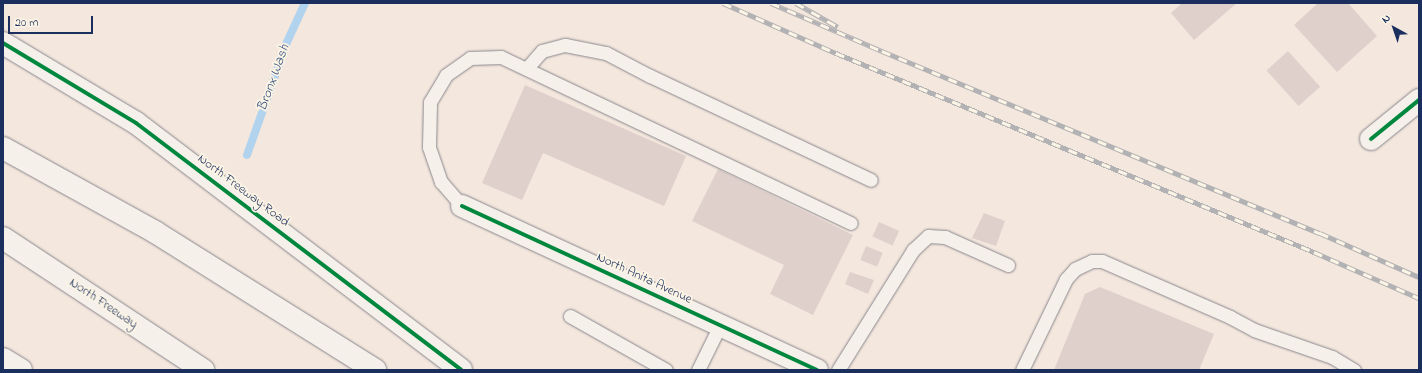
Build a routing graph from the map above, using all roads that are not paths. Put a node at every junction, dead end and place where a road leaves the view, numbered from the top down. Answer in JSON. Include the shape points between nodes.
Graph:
{"nodes":[{"id":1,"x":3,"y":43,"type":"edge"},
{"id":2,"x":527,"y":68,"type":"junction"},
{"id":3,"x":1419,"y":100,"type":"edge"},
{"id":4,"x":1371,"y":139,"type":"dead end"},
{"id":5,"x":3,"y":148,"type":"edge"},
{"id":6,"x":870,"y":180,"type":"dead end"},
{"id":7,"x":462,"y":206,"type":"joint"},
{"id":8,"x":851,"y":223,"type":"dead end"},
{"id":9,"x":3,"y":238,"type":"edge"},
{"id":10,"x":1008,"y":265,"type":"dead end"},
{"id":11,"x":570,"y":316,"type":"dead end"},
{"id":12,"x":720,"y":325,"type":"junction"},
{"id":13,"x":3,"y":358,"type":"edge"},
{"id":14,"x":21,"y":370,"type":"edge"},
{"id":15,"x":202,"y":370,"type":"edge"},
{"id":16,"x":375,"y":370,"type":"edge"},
{"id":17,"x":461,"y":370,"type":"edge"},
{"id":18,"x":666,"y":370,"type":"edge"},
{"id":19,"x":698,"y":370,"type":"edge"},
{"id":20,"x":817,"y":370,"type":"edge"},
{"id":21,"x":838,"y":370,"type":"edge"},
{"id":22,"x":1022,"y":370,"type":"edge"},
{"id":23,"x":1354,"y":370,"type":"edge"}],
"edges":[{"from":1,"to":17,"type":"main road","name":"North Freeway Road","via":[[136,123]]},
{"from":2,"to":6,"type":"lane","via":[[542,51],[565,45],[606,53]]},
{"from":2,"to":7,"type":"lane","via":[[501,56],[470,58],[446,75],[430,102],[429,147],[441,182]]},
{"from":2,"to":8,"type":"lane"},
{"from":3,"to":4,"type":"main road"},
{"from":5,"to":16,"type":"main road","via":[[156,232]]},
{"from":7,"to":12,"type":"main road","name":"North Anita Avenue"},
{"from":9,"to":15,"type":"main road","name":"North Freeway"},
{"from":10,"to":21,"type":"lane","via":[[945,237],[928,236],[913,250]]},
{"from":11,"to":18,"type":"lane"},
{"from":12,"to":19,"type":"lane"},
{"from":12,"to":20,"type":"main road","name":"North Anita Avenue"},
{"from":13,"to":14,"type":"main road"},
{"from":22,"to":23,"type":"lane","via":[[1066,279],[1075,269],[1092,261],[1102,261],[1254,330],[1332,357]]}]}
